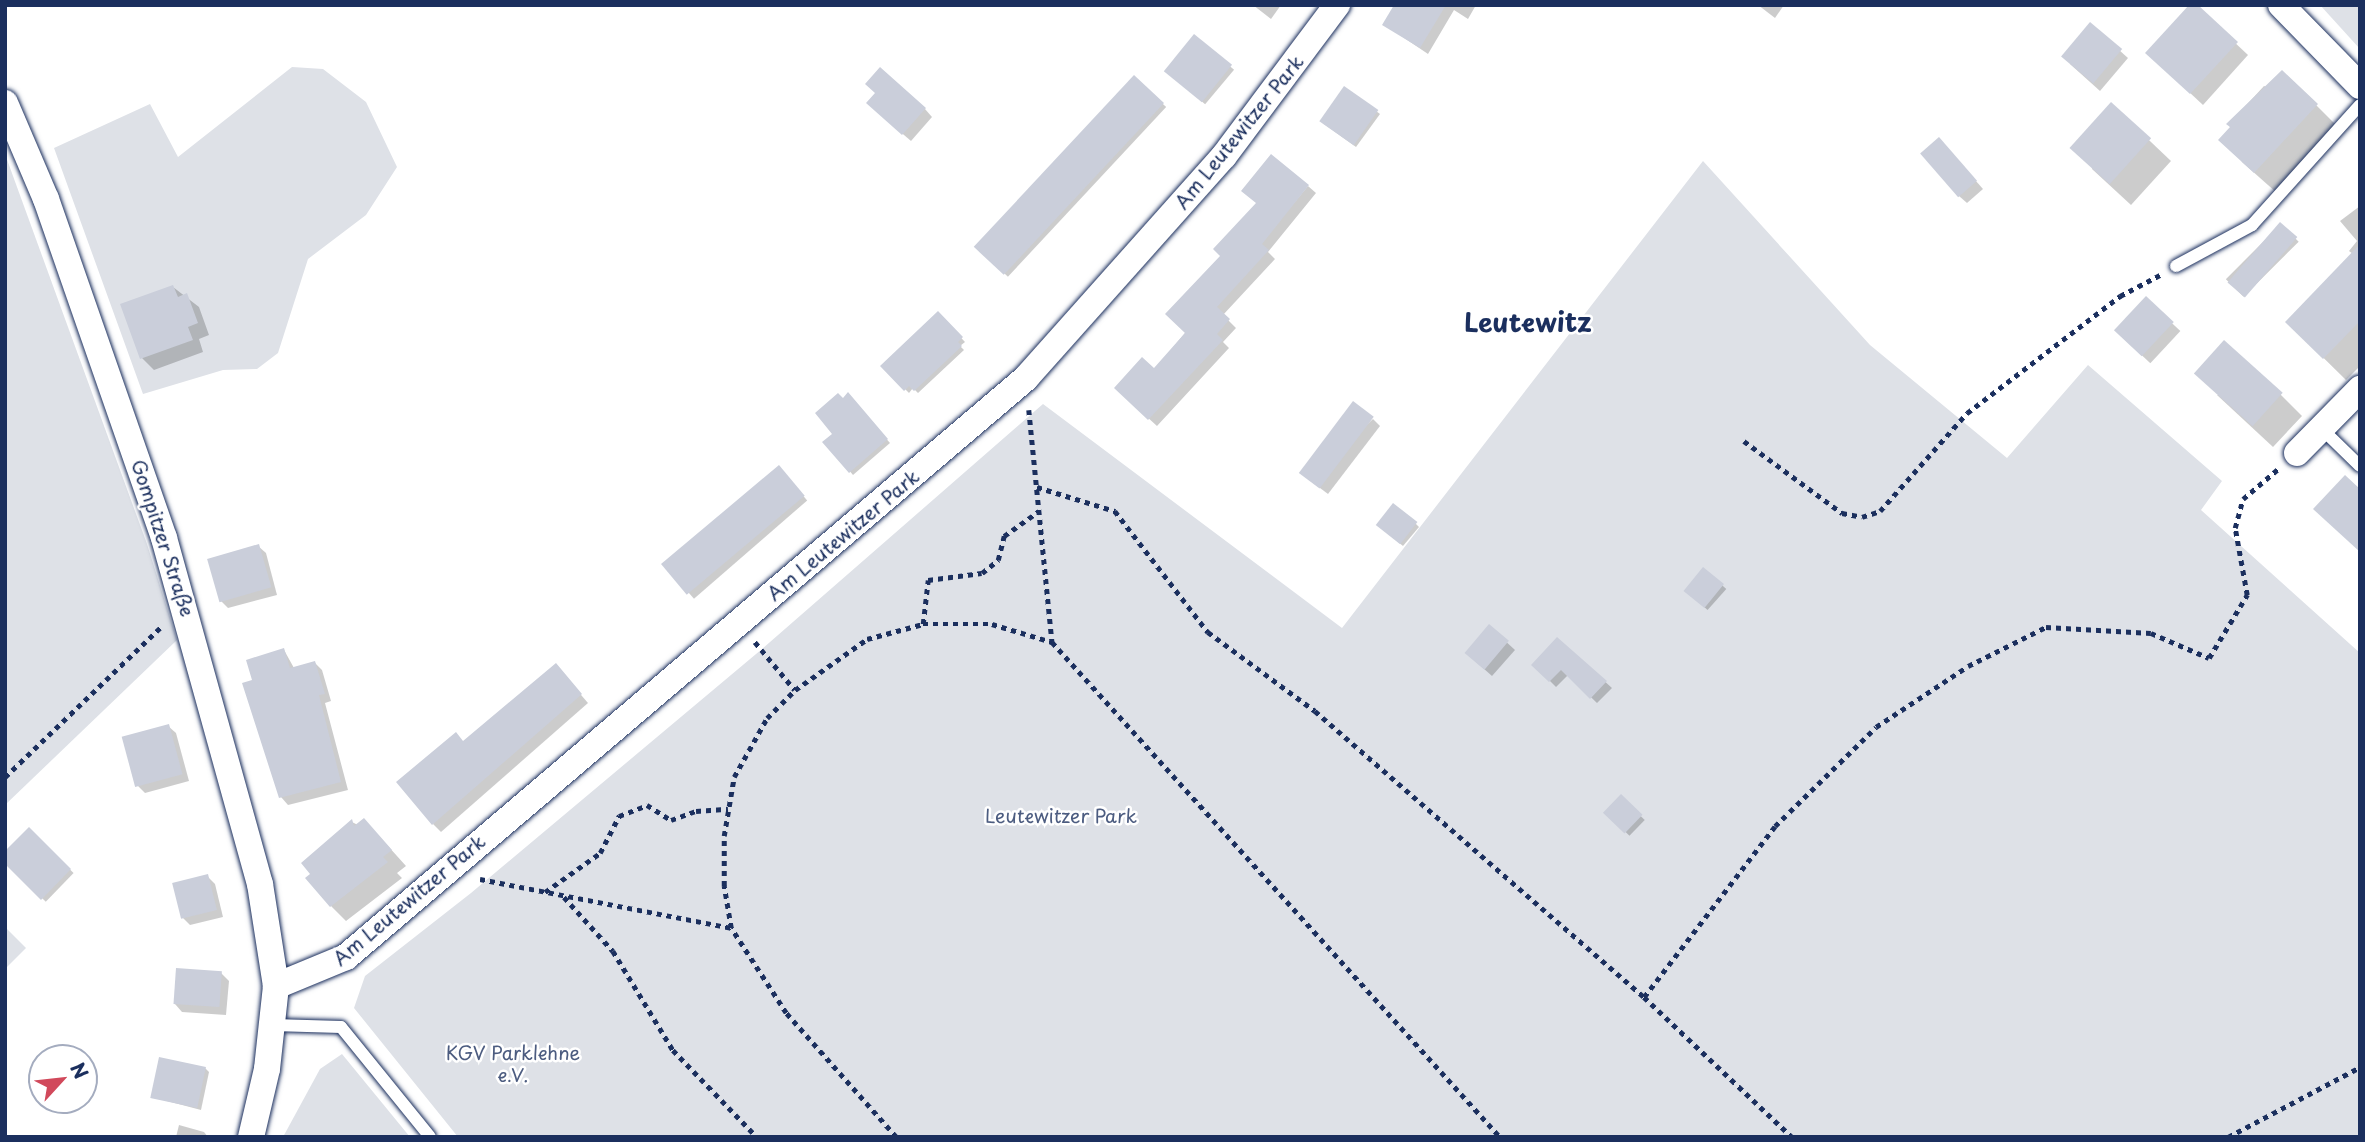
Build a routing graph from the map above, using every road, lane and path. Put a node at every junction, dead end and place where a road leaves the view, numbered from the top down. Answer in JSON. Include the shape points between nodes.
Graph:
{"nodes":[{"id":1,"x":1337,"y":5,"type":"edge"},
{"id":2,"x":2281,"y":5,"type":"edge"},
{"id":3,"x":2360,"y":86,"type":"edge"},
{"id":4,"x":5,"y":103,"type":"edge"},
{"id":5,"x":2360,"y":105,"type":"edge"},
{"id":6,"x":2176,"y":266,"type":"joint"},
{"id":7,"x":1026,"y":378,"type":"junction"},
{"id":8,"x":2360,"y":390,"type":"edge"},
{"id":9,"x":2321,"y":428,"type":"junction"},
{"id":10,"x":1744,"y":440,"type":"dead end"},
{"id":11,"x":2297,"y":453,"type":"joint"},
{"id":12,"x":2360,"y":466,"type":"edge"},
{"id":13,"x":1037,"y":487,"type":"junction"},
{"id":14,"x":1039,"y":511,"type":"junction"},
{"id":15,"x":189,"y":617,"type":"junction"},
{"id":16,"x":738,"y":623,"type":"junction"},
{"id":17,"x":923,"y":624,"type":"junction"},
{"id":18,"x":1052,"y":642,"type":"junction"},
{"id":19,"x":795,"y":690,"type":"junction"},
{"id":20,"x":5,"y":777,"type":"edge"},
{"id":21,"x":728,"y":809,"type":"junction"},
{"id":22,"x":444,"y":872,"type":"junction"},
{"id":23,"x":545,"y":892,"type":"junction"},
{"id":24,"x":564,"y":897,"type":"junction"},
{"id":25,"x":731,"y":928,"type":"junction"},
{"id":26,"x":276,"y":986,"type":"junction"},
{"id":27,"x":1644,"y":997,"type":"junction"},
{"id":28,"x":273,"y":1025,"type":"junction"},
{"id":29,"x":2360,"y":1067,"type":"edge"},
{"id":30,"x":251,"y":1137,"type":"edge"},
{"id":31,"x":430,"y":1137,"type":"edge"},
{"id":32,"x":757,"y":1137,"type":"edge"},
{"id":33,"x":896,"y":1137,"type":"edge"},
{"id":34,"x":1500,"y":1137,"type":"edge"},
{"id":35,"x":1792,"y":1137,"type":"edge"},
{"id":36,"x":2228,"y":1137,"type":"edge"}],
"edges":[{"from":1,"to":7,"type":"street","name":"Am Leutewitzer Park","via":[[1224,156]]},
{"from":2,"to":3,"type":"street"},
{"from":4,"to":15,"type":"street","name":"Gompitzer Straße","via":[[46,199]]},
{"from":5,"to":6,"type":"lane","via":[[2252,225]]},
{"from":6,"to":10,"type":"path","via":[[2120,296],[1967,413],[1880,511],[1862,517],[1842,513]]},
{"from":7,"to":13,"type":"path"},
{"from":7,"to":16,"type":"street","name":"Am Leutewitzer Park"},
{"from":8,"to":9,"type":"street"},
{"from":9,"to":11,"type":"street"},
{"from":9,"to":12,"type":"lane"},
{"from":11,"to":27,"type":"path","via":[[2243,499],[2235,528],[2246,595],[2209,659],[2151,633],[2046,627],[1968,666],[1876,727],[1775,826]]},
{"from":13,"to":14,"type":"path"},
{"from":13,"to":27,"type":"path","via":[[1115,511],[1208,632],[1315,711]]},
{"from":14,"to":17,"type":"path","via":[[1004,536],[998,560],[982,573],[928,580]]},
{"from":14,"to":18,"type":"path"},
{"from":15,"to":20,"type":"path","via":[[162,626]]},
{"from":15,"to":26,"type":"street","name":"Gompitzer Straße","via":[[260,884]]},
{"from":16,"to":19,"type":"path"},
{"from":16,"to":22,"type":"street","name":"Am Leutewitzer Park"},
{"from":17,"to":18,"type":"path","via":[[992,624]]},
{"from":17,"to":19,"type":"path","via":[[867,639]]},
{"from":18,"to":34,"type":"path"},
{"from":19,"to":21,"type":"path","via":[[747,747]]},
{"from":21,"to":23,"type":"path","via":[[696,811],[671,820],[647,805],[620,816],[600,853]]},
{"from":21,"to":25,"type":"path","via":[[724,886]]},
{"from":22,"to":23,"type":"path"},
{"from":22,"to":26,"type":"street","name":"Am Leutewitzer Park","via":[[346,957]]},
{"from":23,"to":24,"type":"path"},
{"from":24,"to":25,"type":"path"},
{"from":24,"to":32,"type":"path","via":[[613,951],[673,1050]]},
{"from":25,"to":33,"type":"path","via":[[786,1013]]},
{"from":26,"to":28,"type":"street","name":"Gompitzer Straße"},
{"from":27,"to":35,"type":"path"},
{"from":28,"to":30,"type":"street","name":"Gompitzer Straße"},
{"from":28,"to":31,"type":"lane","via":[[341,1027]]},
{"from":29,"to":36,"type":"path"}]}
